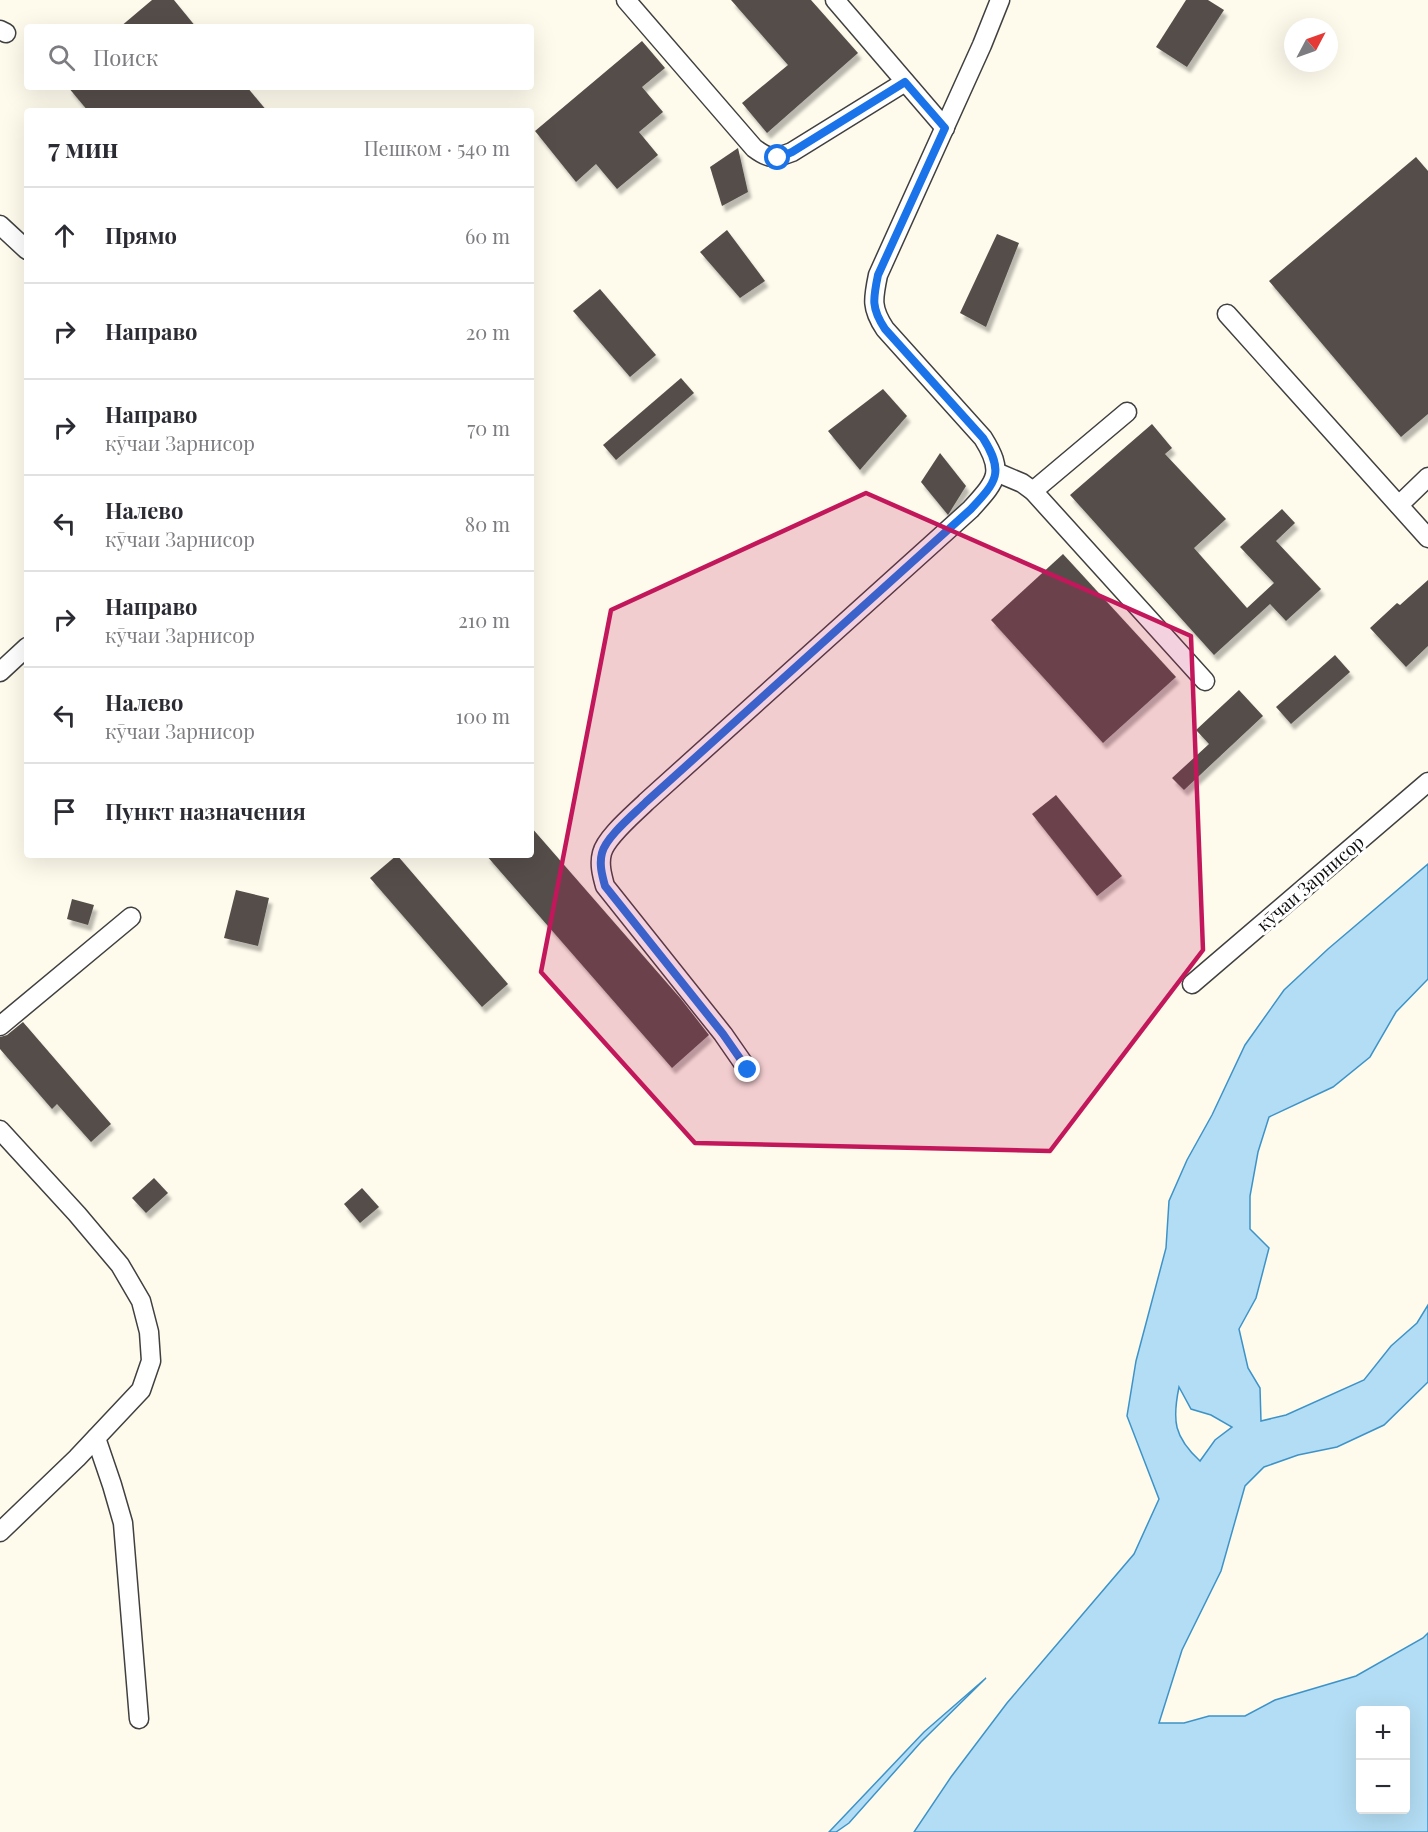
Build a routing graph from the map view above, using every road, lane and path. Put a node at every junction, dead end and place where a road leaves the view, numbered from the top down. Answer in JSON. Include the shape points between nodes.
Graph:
{"nodes":[{"id":1,"x":626,"y":0,"type":"edge"},
{"id":2,"x":835,"y":0,"type":"edge"},
{"id":3,"x":1000,"y":0,"type":"edge"},
{"id":4,"x":905,"y":82,"type":"junction"},
{"id":5,"x":945,"y":128,"type":"junction"},
{"id":6,"x":0,"y":225,"type":"edge"},
{"id":7,"x":24,"y":247,"type":"edge"},
{"id":8,"x":1227,"y":314,"type":"dead end"},
{"id":9,"x":1126,"y":412,"type":"dead end"},
{"id":10,"x":996,"y":472,"type":"junction"},
{"id":11,"x":1428,"y":477,"type":"edge"},
{"id":12,"x":1033,"y":491,"type":"junction"},
{"id":13,"x":1399,"y":505,"type":"junction"},
{"id":14,"x":1428,"y":538,"type":"edge"},
{"id":15,"x":24,"y":650,"type":"edge"},
{"id":16,"x":0,"y":672,"type":"edge"},
{"id":17,"x":1205,"y":681,"type":"dead end"},
{"id":18,"x":1428,"y":782,"type":"edge"},
{"id":19,"x":130,"y":917,"type":"dead end"},
{"id":20,"x":1192,"y":984,"type":"dead end"},
{"id":21,"x":0,"y":1026,"type":"edge"},
{"id":22,"x":748,"y":1070,"type":"dead end"},
{"id":23,"x":0,"y":1130,"type":"edge"},
{"id":24,"x":96,"y":1438,"type":"junction"},
{"id":25,"x":0,"y":1532,"type":"edge"},
{"id":26,"x":139,"y":1719,"type":"dead end"}],
"edges":[{"from":1,"to":4,"type":"lane","via":[[766,157],[778,158],[792,152]]},
{"from":2,"to":4,"type":"lane"},
{"from":3,"to":5,"type":"lane"},
{"from":4,"to":5,"type":"lane"},
{"from":5,"to":10,"type":"lane","via":[[878,275],[873,298],[876,315],[885,329],[983,438],[994,455]]},
{"from":6,"to":7,"type":"lane"},
{"from":8,"to":13,"type":"lane"},
{"from":9,"to":12,"type":"lane"},
{"from":10,"to":12,"type":"lane"},
{"from":10,"to":22,"type":"lane","via":[[988,490],[971,509],[646,802],[602,851],[605,886]]},
{"from":11,"to":13,"type":"lane"},
{"from":12,"to":17,"type":"lane"},
{"from":13,"to":14,"type":"lane"},
{"from":15,"to":16,"type":"lane"},
{"from":18,"to":20,"type":"lane","name":"кӯчаи Зарнисор"},
{"from":19,"to":21,"type":"lane"},
{"from":23,"to":24,"type":"lane","via":[[120,1265],[141,1301],[150,1332],[151,1361],[141,1389]]},
{"from":24,"to":25,"type":"lane"},
{"from":24,"to":26,"type":"lane","via":[[123,1523]]}]}
